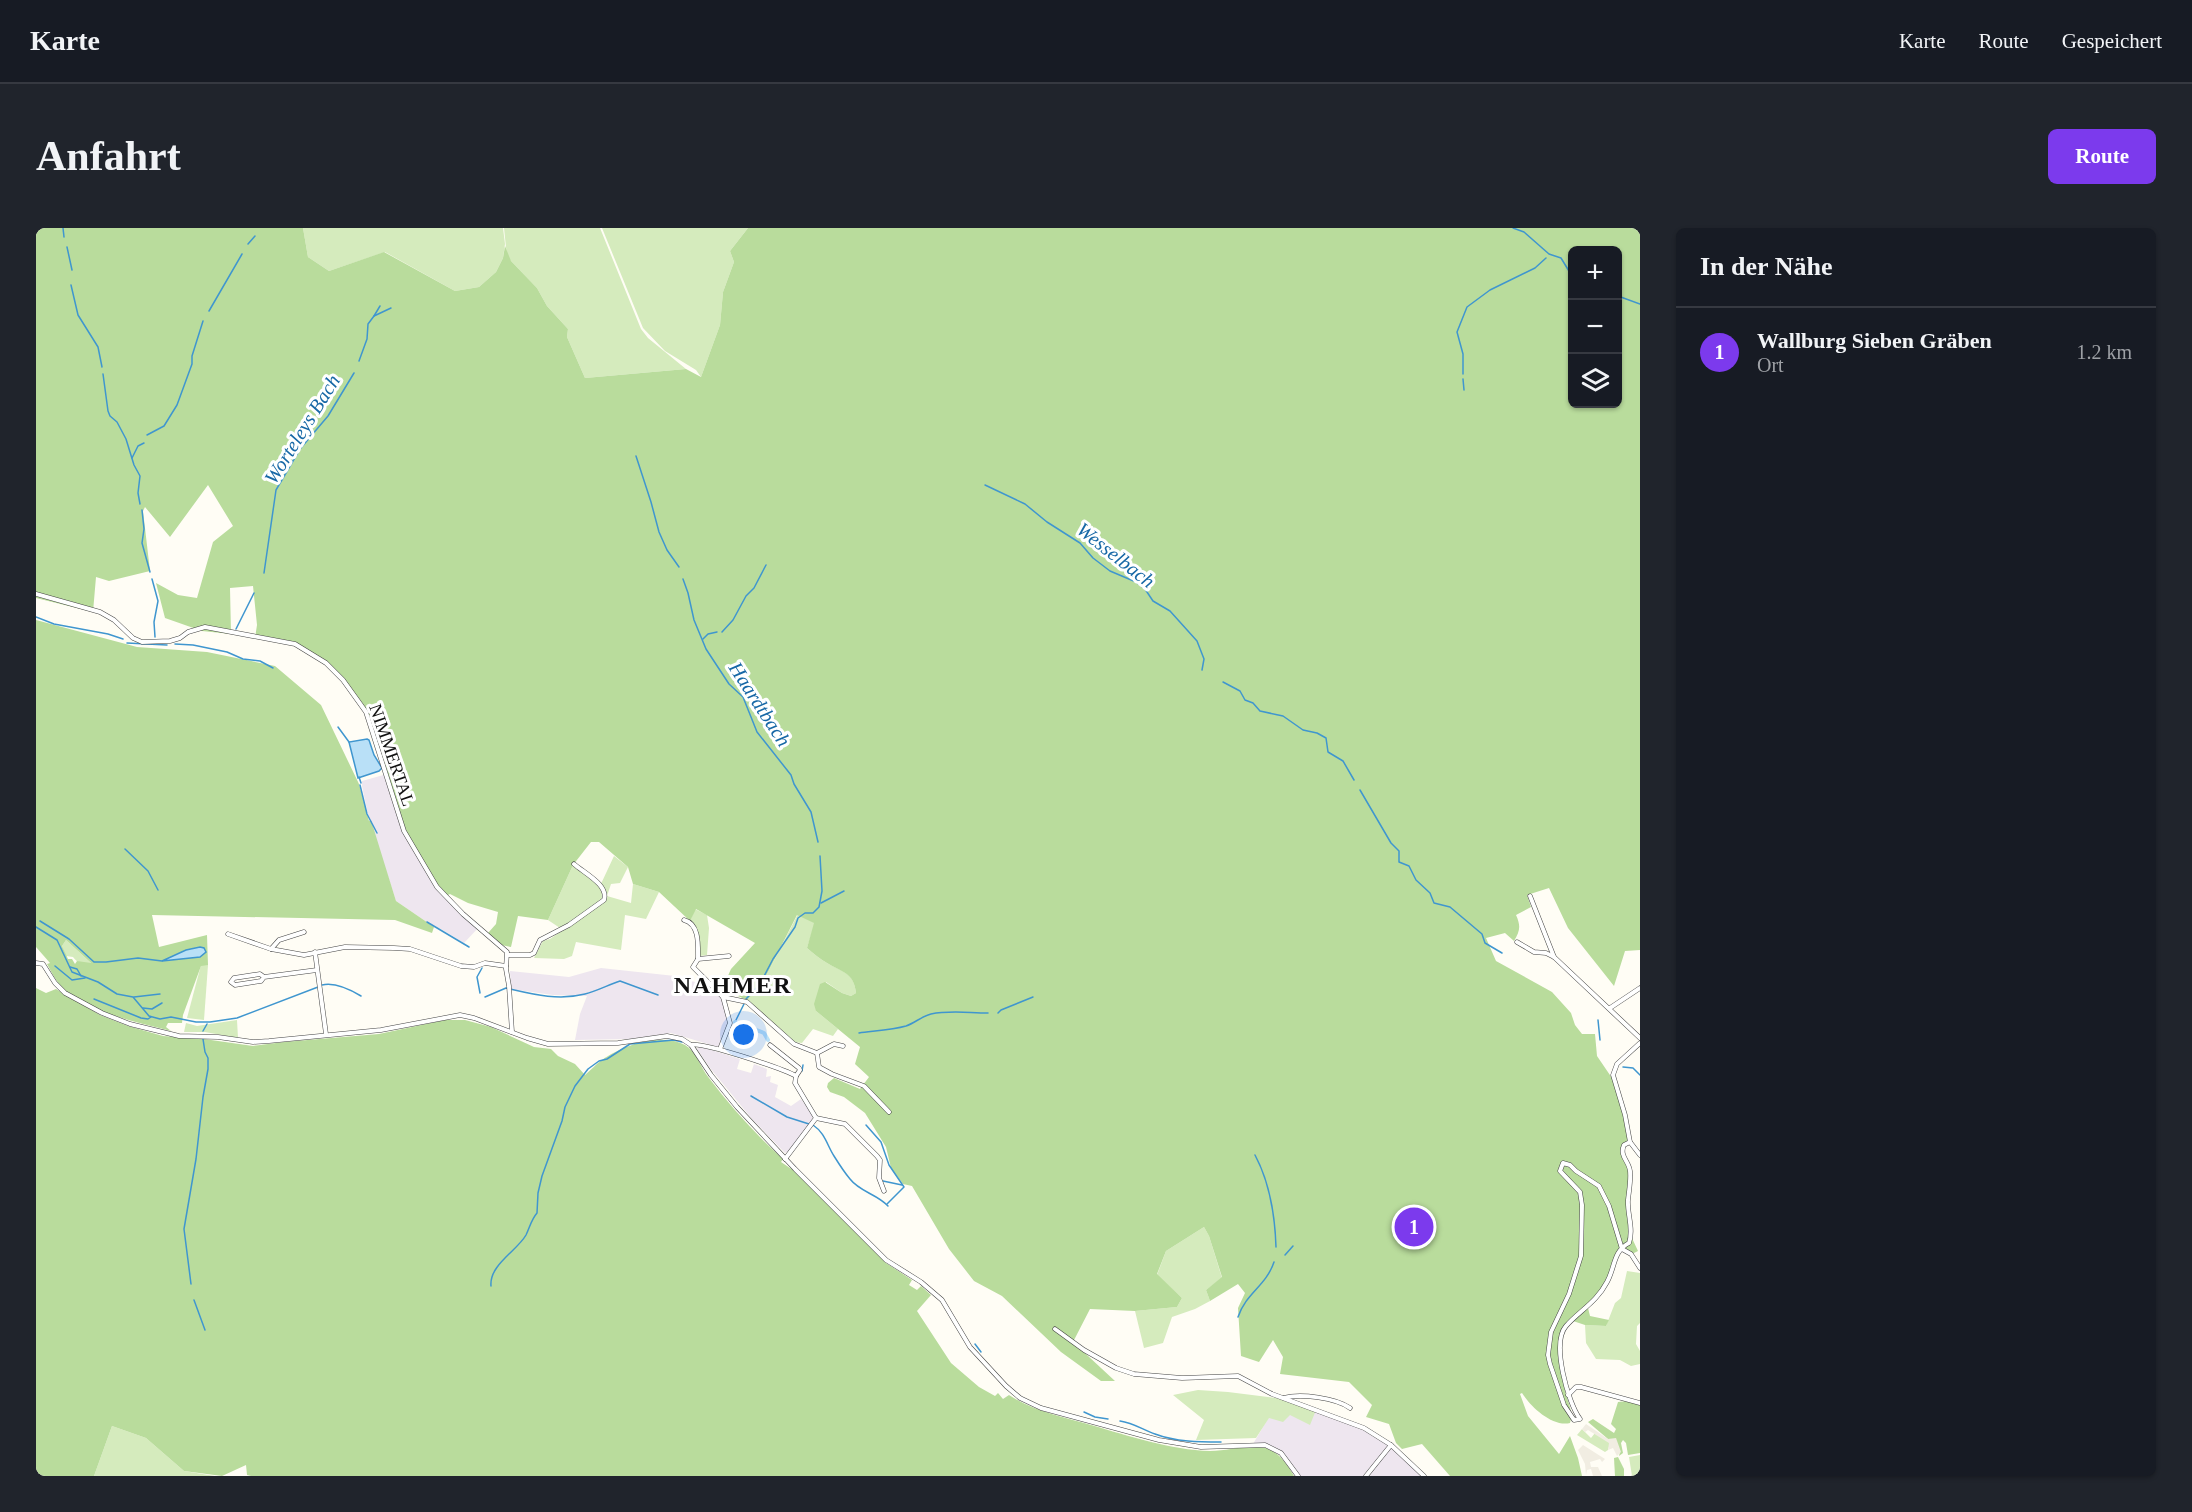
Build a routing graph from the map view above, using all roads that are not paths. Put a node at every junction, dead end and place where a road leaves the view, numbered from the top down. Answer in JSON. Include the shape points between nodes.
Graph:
{"nodes":[{"id":1,"x":36,"y":594,"type":"edge"},
{"id":2,"x":574,"y":864,"type":"dead end"},
{"id":3,"x":1530,"y":896,"type":"dead end"},
{"id":4,"x":684,"y":920,"type":"dead end"},
{"id":5,"x":304,"y":932,"type":"dead end"},
{"id":6,"x":228,"y":934,"type":"dead end"},
{"id":7,"x":1517,"y":942,"type":"dead end"},
{"id":8,"x":271,"y":949,"type":"junction"},
{"id":9,"x":315,"y":952,"type":"junction"},
{"id":10,"x":508,"y":955,"type":"junction"},
{"id":11,"x":729,"y":956,"type":"dead end"},
{"id":12,"x":1554,"y":957,"type":"junction"},
{"id":13,"x":698,"y":959,"type":"junction"},
{"id":14,"x":36,"y":963,"type":"edge"},
{"id":15,"x":506,"y":966,"type":"junction"},
{"id":16,"x":317,"y":970,"type":"junction"},
{"id":17,"x":264,"y":976,"type":"junction"},
{"id":18,"x":1640,"y":988,"type":"edge"},
{"id":19,"x":723,"y":997,"type":"junction"},
{"id":20,"x":1610,"y":1008,"type":"junction"},
{"id":21,"x":512,"y":1032,"type":"junction"},
{"id":22,"x":326,"y":1034,"type":"junction"},
{"id":23,"x":1640,"y":1038,"type":"edge"},
{"id":24,"x":1640,"y":1043,"type":"edge"},
{"id":25,"x":691,"y":1045,"type":"junction"},
{"id":26,"x":770,"y":1046,"type":"dead end"},
{"id":27,"x":843,"y":1046,"type":"dead end"},
{"id":28,"x":720,"y":1050,"type":"junction"},
{"id":29,"x":816,"y":1053,"type":"junction"},
{"id":30,"x":796,"y":1076,"type":"junction"},
{"id":31,"x":889,"y":1112,"type":"dead end"},
{"id":32,"x":816,"y":1118,"type":"junction"},
{"id":33,"x":1630,"y":1142,"type":"junction"},
{"id":34,"x":1640,"y":1155,"type":"edge"},
{"id":35,"x":785,"y":1159,"type":"junction"},
{"id":36,"x":884,"y":1191,"type":"dead end"},
{"id":37,"x":1622,"y":1249,"type":"junction"},
{"id":38,"x":1640,"y":1268,"type":"edge"},
{"id":39,"x":1055,"y":1329,"type":"dead end"},
{"id":40,"x":1568,"y":1395,"type":"junction"},
{"id":41,"x":1283,"y":1399,"type":"junction"},
{"id":42,"x":1640,"y":1403,"type":"edge"},
{"id":43,"x":1350,"y":1408,"type":"dead end"},
{"id":44,"x":1391,"y":1445,"type":"junction"},
{"id":45,"x":1298,"y":1476,"type":"edge"},
{"id":46,"x":1366,"y":1476,"type":"edge"},
{"id":47,"x":1424,"y":1476,"type":"edge"}],
"edges":[{"from":1,"to":10,"type":"street","name":"NIMMERTAL","via":[[100,612],[142,642],[180,638],[205,627],[295,644],[327,663],[366,712],[404,831],[437,886]]},
{"from":2,"to":10,"type":"street","via":[[603,888],[604,900],[540,940],[534,953]]},
{"from":3,"to":12,"type":"street"},
{"from":4,"to":13,"type":"street","via":[[695,929]]},
{"from":5,"to":8,"type":"street","via":[[279,940]]},
{"from":6,"to":8,"type":"street"},
{"from":7,"to":12,"type":"street"},
{"from":8,"to":9,"type":"street","via":[[304,955]]},
{"from":9,"to":15,"type":"street","via":[[345,947],[410,949],[462,966]]},
{"from":9,"to":16,"type":"street"},
{"from":10,"to":15,"type":"street"},
{"from":11,"to":13,"type":"street"},
{"from":12,"to":20,"type":"street"},
{"from":13,"to":19,"type":"street","via":[[694,969]]},
{"from":14,"to":22,"type":"street","via":[[43,964],[55,983],[73,998],[158,1032],[253,1042]]},
{"from":15,"to":21,"type":"street"},
{"from":16,"to":17,"type":"street"},
{"from":16,"to":22,"type":"street"},
{"from":17,"to":17,"type":"street","via":[[234,978],[231,982],[235,985],[261,981]]},
{"from":18,"to":20,"type":"street"},
{"from":19,"to":28,"type":"street","via":[[730,1023]]},
{"from":19,"to":29,"type":"street","via":[[747,1002],[794,1044]]},
{"from":20,"to":23,"type":"street"},
{"from":21,"to":22,"type":"street","via":[[460,1015],[381,1030]]},
{"from":21,"to":25,"type":"street","via":[[548,1044],[618,1043],[671,1036]]},
{"from":24,"to":33,"type":"street","via":[[1614,1072]]},
{"from":25,"to":28,"type":"street"},
{"from":25,"to":35,"type":"street","via":[[737,1107]]},
{"from":26,"to":30,"type":"street","via":[[799,1068]]},
{"from":27,"to":29,"type":"street","via":[[834,1044]]},
{"from":28,"to":30,"type":"street"},
{"from":29,"to":31,"type":"street","via":[[819,1067],[864,1086]]},
{"from":30,"to":32,"type":"street","via":[[795,1083]]},
{"from":32,"to":35,"type":"street"},
{"from":32,"to":36,"type":"street","via":[[845,1124],[877,1156]]},
{"from":33,"to":34,"type":"street"},
{"from":33,"to":37,"type":"street","via":[[1622,1149],[1630,1168],[1631,1236]]},
{"from":35,"to":45,"type":"street","via":[[886,1260],[942,1300],[970,1347],[1013,1393],[1030,1403],[1177,1444],[1265,1445],[1281,1453]]},
{"from":37,"to":38,"type":"street","via":[[1631,1254]]},
{"from":37,"to":40,"type":"street","via":[[1600,1294],[1562,1332]]},
{"from":37,"to":40,"type":"street","via":[[1599,1186],[1563,1163],[1560,1171],[1580,1192],[1581,1256],[1551,1332],[1548,1354],[1564,1405],[1574,1419],[1580,1419]]},
{"from":39,"to":41,"type":"street","via":[[1108,1364],[1134,1374],[1182,1378],[1234,1375]]},
{"from":40,"to":42,"type":"street","via":[[1581,1387]]},
{"from":41,"to":43,"type":"street","via":[[1340,1401]]},
{"from":41,"to":44,"type":"street","via":[[1364,1428]]},
{"from":44,"to":46,"type":"street"},
{"from":44,"to":47,"type":"street"}]}
